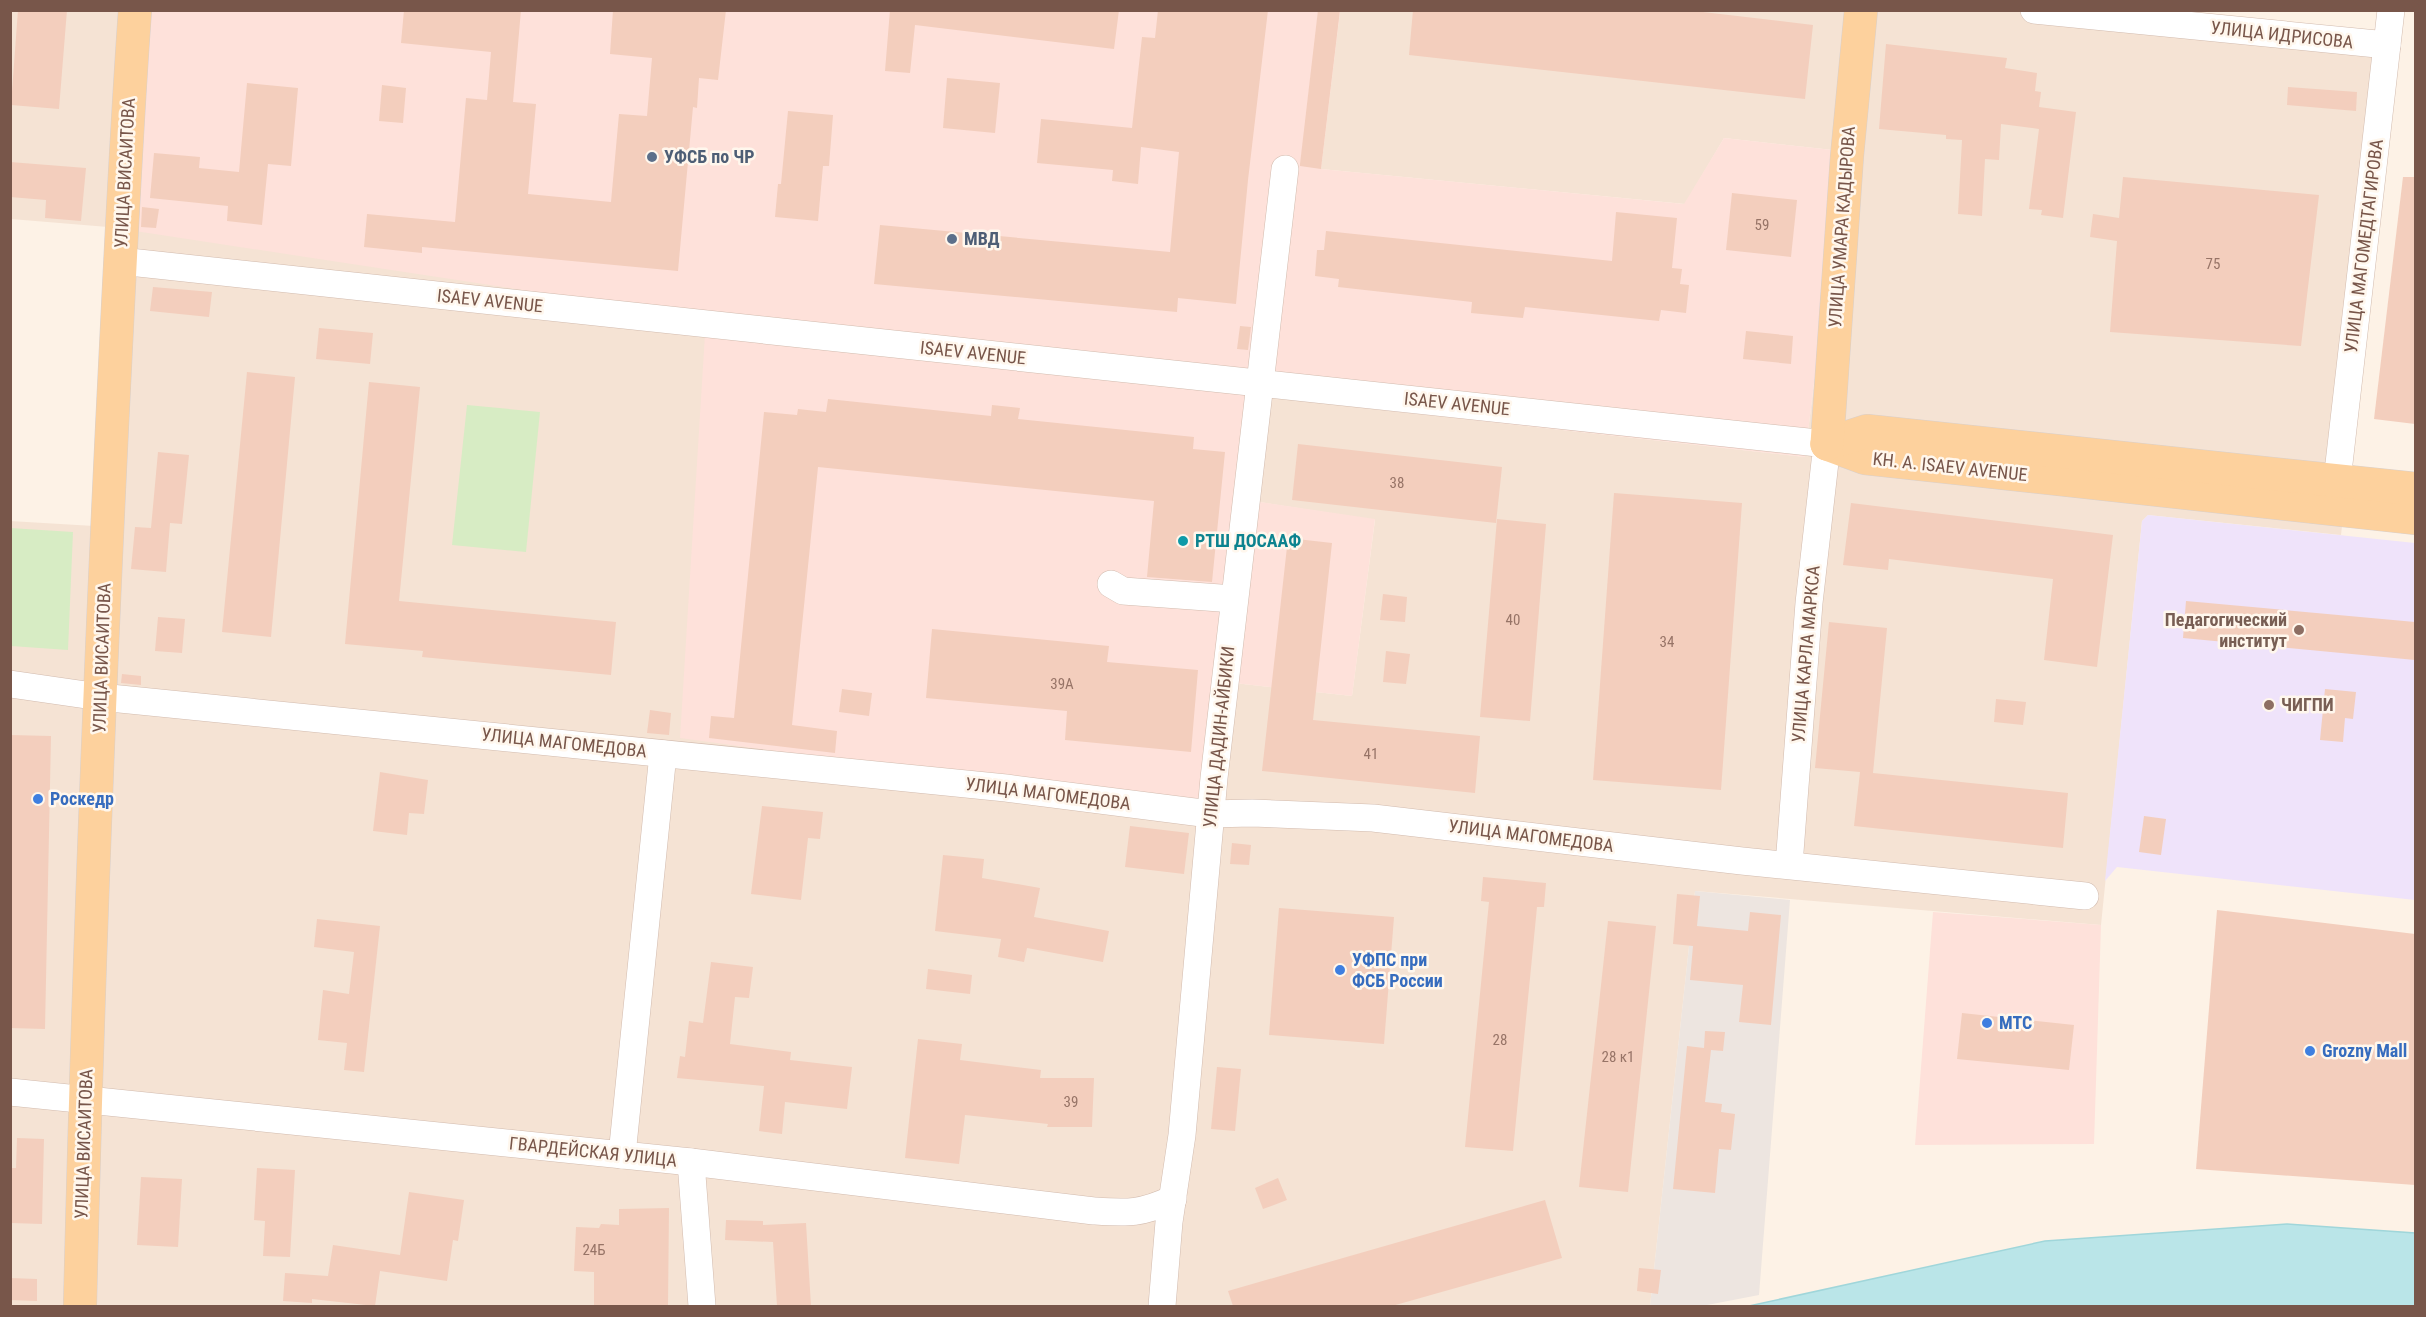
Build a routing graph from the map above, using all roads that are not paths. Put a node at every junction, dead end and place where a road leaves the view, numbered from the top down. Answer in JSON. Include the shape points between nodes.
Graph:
{"nodes":[{"id":1,"x":135,"y":10,"type":"edge"},
{"id":2,"x":1861,"y":10,"type":"edge"},
{"id":3,"x":2034,"y":10,"type":"edge"},
{"id":4,"x":2391,"y":10,"type":"edge"},
{"id":5,"x":2387,"y":45,"type":"junction"},
{"id":6,"x":1284,"y":169,"type":"dead end"},
{"id":7,"x":120,"y":261,"type":"junction"},
{"id":8,"x":1259,"y":383,"type":"junction"},
{"id":9,"x":1827,"y":444,"type":"junction"},
{"id":10,"x":2337,"y":481,"type":"junction"},
{"id":11,"x":2415,"y":489,"type":"edge"},
{"id":12,"x":2415,"y":519,"type":"edge"},
{"id":13,"x":1111,"y":584,"type":"dead end"},
{"id":14,"x":1234,"y":599,"type":"junction"},
{"id":15,"x":10,"y":684,"type":"edge"},
{"id":16,"x":100,"y":697,"type":"junction"},
{"id":17,"x":663,"y":754,"type":"junction"},
{"id":18,"x":1210,"y":814,"type":"junction"},
{"id":19,"x":1789,"y":865,"type":"junction"},
{"id":20,"x":2085,"y":896,"type":"dead end"},
{"id":21,"x":10,"y":1092,"type":"edge"},
{"id":22,"x":85,"y":1100,"type":"junction"},
{"id":23,"x":622,"y":1155,"type":"junction"},
{"id":24,"x":691,"y":1161,"type":"junction"},
{"id":25,"x":1173,"y":1199,"type":"junction"},
{"id":26,"x":80,"y":1306,"type":"edge"},
{"id":27,"x":702,"y":1306,"type":"edge"},
{"id":28,"x":1162,"y":1306,"type":"edge"}],
"edges":[{"from":1,"to":7,"type":"main road","name":"УЛИЦА ВИСАИТОВА"},
{"from":2,"to":9,"type":"main road","name":"УЛИЦА УМАРА КАДЫРОВА"},
{"from":3,"to":5,"type":"street","name":"УЛИЦА ИДРИСОВА"},
{"from":4,"to":5,"type":"street","name":"УЛИЦА МАГОМЕДТАГИРОВА"},
{"from":5,"to":10,"type":"street","name":"УЛИЦА МАГОМЕДТАГИРОВА"},
{"from":6,"to":8,"type":"street","name":"УЛИЦА ДАДИН-АЙБИКИ"},
{"from":7,"to":8,"type":"street","name":"ISAEV AVENUE"},
{"from":7,"to":16,"type":"main road","name":"УЛИЦА ВИСАИТОВА"},
{"from":8,"to":9,"type":"street","name":"ISAEV AVENUE"},
{"from":8,"to":14,"type":"street","name":"УЛИЦА ДАДИН-АЙБИКИ"},
{"from":9,"to":10,"type":"main road","name":"KH. A. ISAEV AVENUE","via":[[1867,431]]},
{"from":9,"to":12,"type":"main road","name":"KH. A. ISAEV AVENUE","via":[[1865,458]]},
{"from":9,"to":19,"type":"street","name":"УЛИЦА КАРЛА МАРКСА","via":[[1809,603]]},
{"from":10,"to":11,"type":"main road","name":"KH. A. ISAEV AVENUE"},
{"from":13,"to":14,"type":"street","via":[[1123,591]]},
{"from":14,"to":18,"type":"street","name":"УЛИЦА ДАДИН-АЙБИКИ"},
{"from":15,"to":16,"type":"street","name":"УЛИЦА МАГОМЕДОВА"},
{"from":16,"to":17,"type":"street","name":"УЛИЦА МАГОМЕДОВА"},
{"from":16,"to":22,"type":"main road","name":"УЛИЦА ВИСАИТОВА"},
{"from":17,"to":18,"type":"street","name":"УЛИЦА МАГОМЕДОВА","via":[[1006,788]]},
{"from":17,"to":23,"type":"street"},
{"from":18,"to":19,"type":"street","name":"УЛИЦА МАГОМЕДОВА","via":[[1373,818]]},
{"from":18,"to":25,"type":"street","name":"УЛИЦА ДАДИН-АЙБИКИ"},
{"from":19,"to":20,"type":"street","name":"УЛИЦА МАГОМЕДОВА"},
{"from":21,"to":22,"type":"street","name":"ГВАРДЕЙСКАЯ УЛИЦА"},
{"from":22,"to":23,"type":"street","name":"ГВАРДЕЙСКАЯ УЛИЦА"},
{"from":22,"to":26,"type":"main road","name":"УЛИЦА ВИСАИТОВА"},
{"from":23,"to":24,"type":"street","name":"ГВАРДЕЙСКАЯ УЛИЦА"},
{"from":24,"to":25,"type":"street","name":"ГВАРДЕЙСКАЯ УЛИЦА","via":[[1094,1211],[1135,1213]]},
{"from":24,"to":27,"type":"street"},
{"from":25,"to":28,"type":"street","name":"УЛИЦА ДАДИН-АЙБИКИ"}]}
